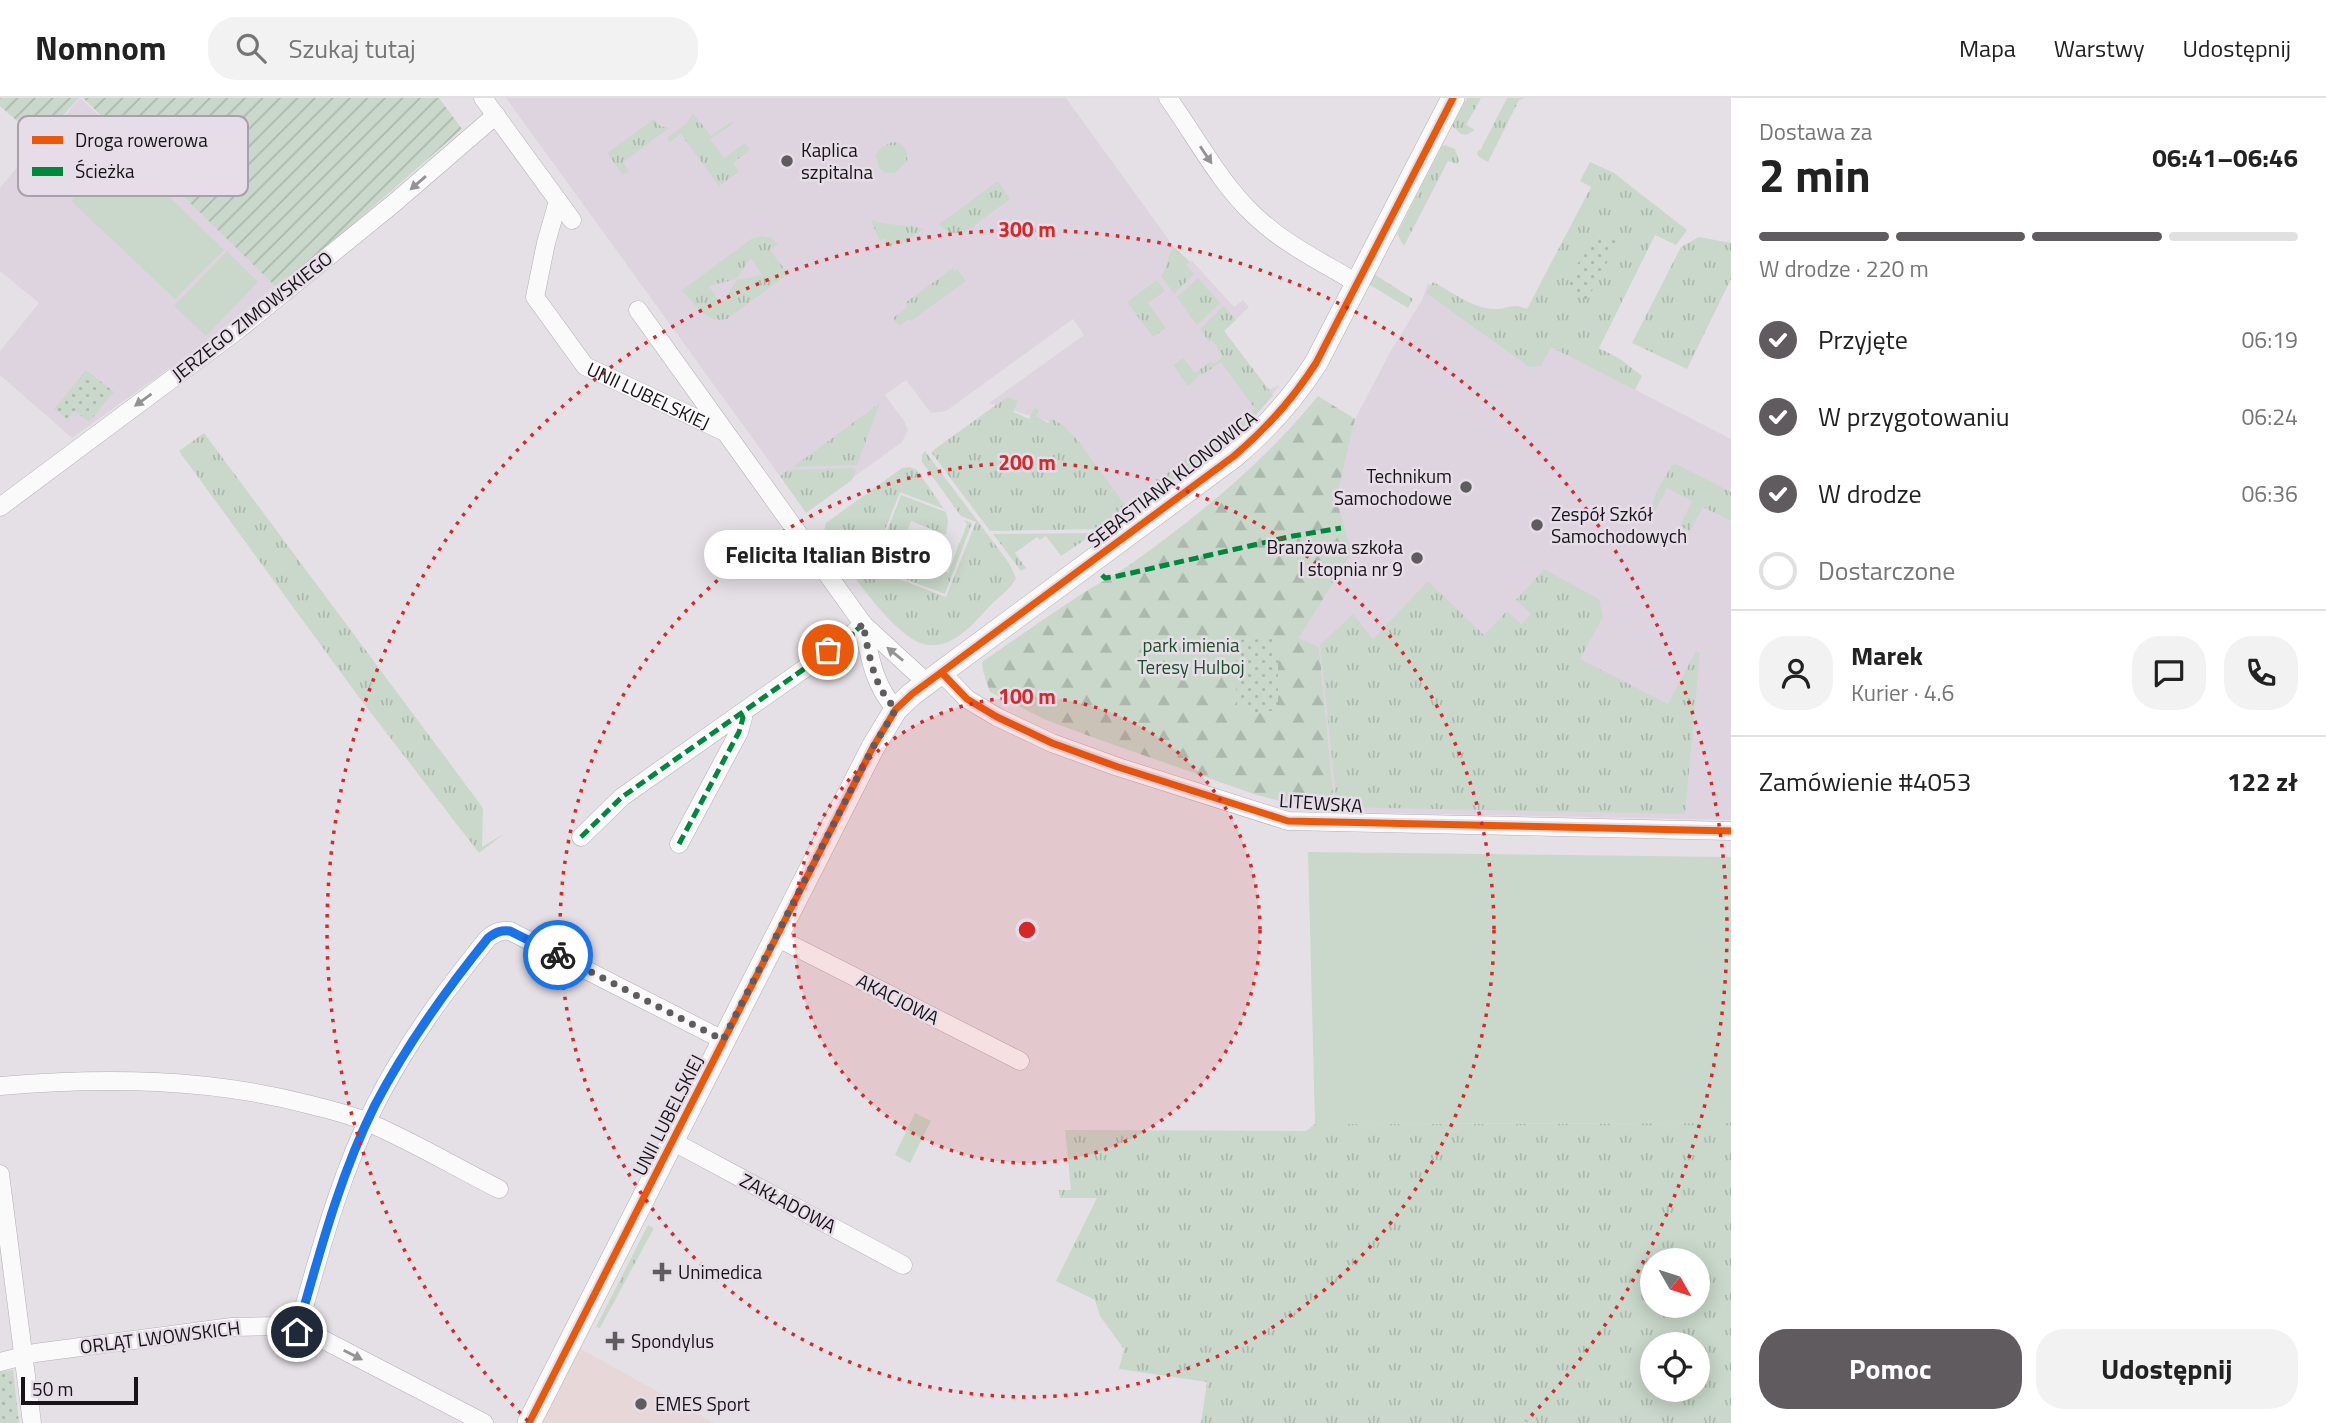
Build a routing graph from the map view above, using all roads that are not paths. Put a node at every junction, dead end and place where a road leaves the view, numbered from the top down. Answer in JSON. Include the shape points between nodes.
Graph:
{"nodes":[{"id":1,"x":483,"y":98,"type":"edge"},
{"id":2,"x":1168,"y":98,"type":"edge"},
{"id":3,"x":1453,"y":98,"type":"edge"},
{"id":4,"x":496,"y":115,"type":"junction"},
{"id":5,"x":558,"y":201,"type":"junction"},
{"id":6,"x":572,"y":220,"type":"dead end"},
{"id":7,"x":1357,"y":283,"type":"junction"},
{"id":8,"x":638,"y":310,"type":"dead end"},
{"id":9,"x":725,"y":432,"type":"junction"},
{"id":10,"x":0,"y":507,"type":"edge"},
{"id":11,"x":863,"y":624,"type":"junction"},
{"id":12,"x":934,"y":678,"type":"junction"},
{"id":13,"x":896,"y":709,"type":"junction"},
{"id":14,"x":741,"y":713,"type":"junction"},
{"id":15,"x":1731,"y":831,"type":"edge"},
{"id":16,"x":581,"y":837,"type":"dead end"},
{"id":17,"x":679,"y":844,"type":"dead end"},
{"id":18,"x":776,"y":937,"type":"junction"},
{"id":19,"x":723,"y":1040,"type":"junction"},
{"id":20,"x":1020,"y":1061,"type":"dead end"},
{"id":21,"x":0,"y":1086,"type":"edge"},
{"id":22,"x":368,"y":1122,"type":"junction"},
{"id":23,"x":672,"y":1141,"type":"junction"},
{"id":24,"x":0,"y":1174,"type":"edge"},
{"id":25,"x":499,"y":1189,"type":"dead end"},
{"id":26,"x":903,"y":1265,"type":"dead end"},
{"id":27,"x":297,"y":1332,"type":"junction"},
{"id":28,"x":23,"y":1356,"type":"junction"},
{"id":29,"x":0,"y":1362,"type":"edge"},
{"id":30,"x":32,"y":1423,"type":"edge"},
{"id":31,"x":484,"y":1423,"type":"edge"},
{"id":32,"x":529,"y":1423,"type":"edge"}],
"edges":[{"from":1,"to":4,"type":"street"},
{"from":2,"to":7,"type":"street","one_way":true,"via":[[1221,177],[1256,217]]},
{"from":3,"to":7,"type":"street","name":"SEBASTIANA KLONOWICA"},
{"from":4,"to":5,"type":"street"},
{"from":4,"to":10,"type":"street","name":"JERZEGO ZIMOWSKIEGO","one_way":true,"via":[[239,329]]},
{"from":5,"to":6,"type":"street"},
{"from":5,"to":9,"type":"street","name":"UNII LUBELSKIEJ","via":[[535,297],[585,366]]},
{"from":7,"to":12,"type":"street","name":"SEBASTIANA KLONOWICA","via":[[1303,384],[1263,431]]},
{"from":8,"to":9,"type":"street","name":"UNII LUBELSKIEJ"},
{"from":9,"to":11,"type":"street","name":"UNII LUBELSKIEJ"},
{"from":12,"to":11,"type":"street","name":"UNII LUBELSKIEJ","one_way":true,"via":[[921,675]]},
{"from":11,"to":13,"type":"street","name":"UNII LUBELSKIEJ","via":[[879,687]]},
{"from":11,"to":14,"type":"street"},
{"from":12,"to":13,"type":"street","name":"UNII LUBELSKIEJ"},
{"from":12,"to":15,"type":"street","name":"LITEWSKA","via":[[997,717],[1052,743],[1288,821]]},
{"from":13,"to":18,"type":"street","name":"UNII LUBELSKIEJ"},
{"from":14,"to":16,"type":"street","via":[[622,797]]},
{"from":14,"to":17,"type":"street","via":[[739,732]]},
{"from":18,"to":19,"type":"street","name":"UNII LUBELSKIEJ"},
{"from":18,"to":20,"type":"street","name":"AKACJOWA"},
{"from":19,"to":22,"type":"street","via":[[503,930],[488,938],[435,1005]]},
{"from":19,"to":23,"type":"street","name":"UNII LUBELSKIEJ"},
{"from":21,"to":22,"type":"street","via":[[73,1080],[197,1085],[291,1100]]},
{"from":22,"to":25,"type":"street"},
{"from":22,"to":27,"type":"street","via":[[338,1195]]},
{"from":23,"to":26,"type":"street","name":"ZAKŁADOWA"},
{"from":23,"to":32,"type":"street","name":"UNII LUBELSKIEJ"},
{"from":24,"to":28,"type":"street"},
{"from":27,"to":28,"type":"street","name":"ORLĄT LWOWSKICH","via":[[269,1325],[232,1327]]},
{"from":27,"to":31,"type":"street","name":"ORLĄT LWOWSKICH","one_way":true,"via":[[322,1339]]},
{"from":28,"to":29,"type":"street","name":"ORLĄT LWOWSKICH"},
{"from":28,"to":30,"type":"street"}]}
